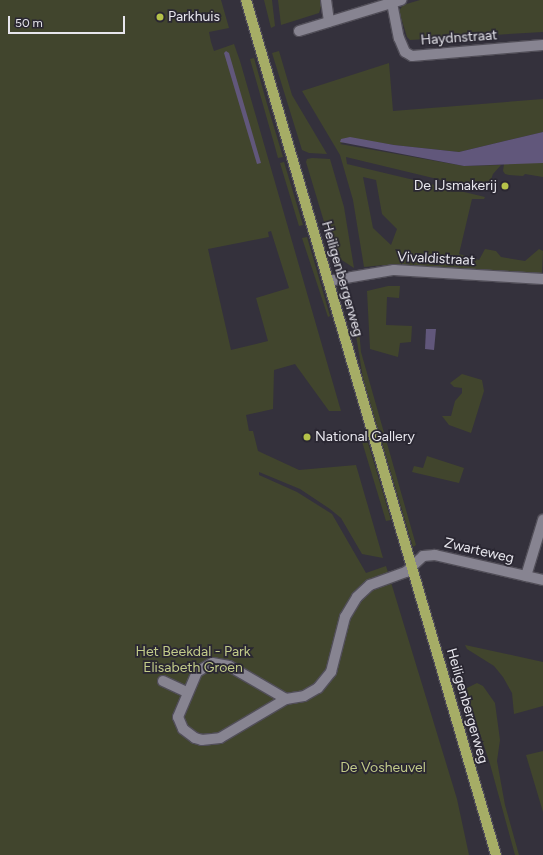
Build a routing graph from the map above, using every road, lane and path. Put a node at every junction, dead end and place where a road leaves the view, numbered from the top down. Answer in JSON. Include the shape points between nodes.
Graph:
{"nodes":[{"id":1,"x":246,"y":0,"type":"edge"},
{"id":2,"x":326,"y":0,"type":"edge"},
{"id":3,"x":397,"y":2,"type":"edge"},
{"id":4,"x":329,"y":22,"type":"junction"},
{"id":5,"x":299,"y":31,"type":"dead end"},
{"id":6,"x":543,"y":45,"type":"edge"},
{"id":7,"x":543,"y":280,"type":"edge"},
{"id":8,"x":328,"y":281,"type":"junction"},
{"id":9,"x":543,"y":520,"type":"edge"},
{"id":10,"x":413,"y":565,"type":"junction"},
{"id":11,"x":526,"y":576,"type":"junction"},
{"id":12,"x":543,"y":580,"type":"edge"},
{"id":13,"x":163,"y":681,"type":"dead end"},
{"id":14,"x":187,"y":692,"type":"junction"},
{"id":15,"x":286,"y":699,"type":"junction"},
{"id":16,"x":496,"y":855,"type":"edge"}],
"edges":[{"from":1,"to":8,"type":"main road","name":"Heiligenbergerweg"},
{"from":2,"to":4,"type":"street"},
{"from":3,"to":4,"type":"street","name":"Haydnstraat"},
{"from":3,"to":6,"type":"street","name":"Haydnstraat","via":[[400,38],[405,52],[412,56]]},
{"from":4,"to":5,"type":"street","name":"Haydnstraat"},
{"from":7,"to":8,"type":"street","name":"Vivaldistraat","via":[[394,270]]},
{"from":8,"to":10,"type":"main road","name":"Heiligenbergerweg"},
{"from":9,"to":11,"type":"street"},
{"from":10,"to":11,"type":"street","name":"Zwarteweg","via":[[423,556],[435,555]]},
{"from":10,"to":15,"type":"street","via":[[406,572],[370,585],[357,597],[345,618],[337,657],[326,681],[311,693]]},
{"from":10,"to":16,"type":"main road","name":"Heiligenbergerweg"},
{"from":11,"to":12,"type":"street","name":"Zwarteweg"},
{"from":13,"to":14,"type":"street"},
{"from":14,"to":15,"type":"street","via":[[202,667],[218,662],[256,680]]},
{"from":14,"to":15,"type":"street","via":[[180,708],[180,722],[188,734],[202,740],[226,736]]}]}
